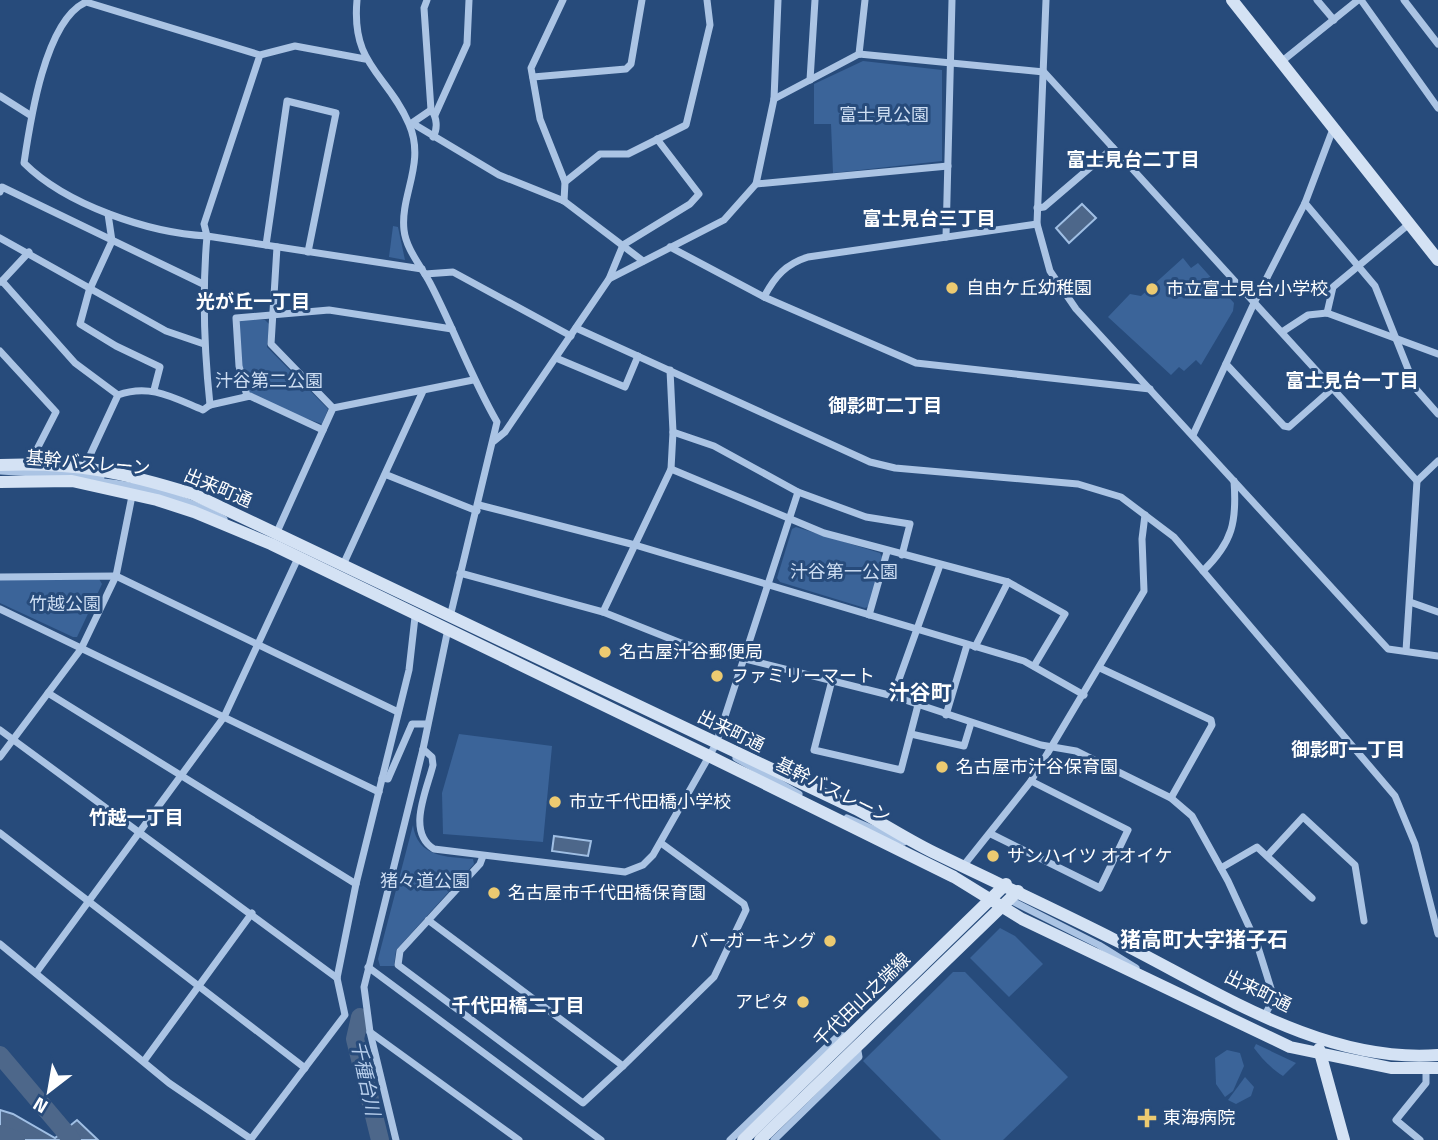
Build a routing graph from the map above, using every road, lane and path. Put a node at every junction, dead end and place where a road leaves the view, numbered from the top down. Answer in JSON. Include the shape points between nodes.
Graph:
{"nodes":[{"id":1,"x":357,"y":0,"type":"edge"},
{"id":2,"x":427,"y":0,"type":"edge"},
{"id":3,"x":469,"y":0,"type":"edge"},
{"id":4,"x":563,"y":0,"type":"edge"},
{"id":5,"x":642,"y":0,"type":"edge"},
{"id":6,"x":707,"y":0,"type":"edge"},
{"id":7,"x":778,"y":0,"type":"edge"},
{"id":8,"x":815,"y":0,"type":"edge"},
{"id":9,"x":865,"y":0,"type":"edge"},
{"id":10,"x":952,"y":0,"type":"edge"},
{"id":11,"x":1046,"y":0,"type":"edge"},
{"id":12,"x":1232,"y":0,"type":"edge"},
{"id":13,"x":1317,"y":0,"type":"edge"},
{"id":14,"x":1360,"y":0,"type":"edge"},
{"id":15,"x":1404,"y":0,"type":"edge"},
{"id":16,"x":1334,"y":20,"type":"junction"},
{"id":17,"x":1438,"y":44,"type":"edge"},
{"id":18,"x":859,"y":54,"type":"junction"},
{"id":19,"x":260,"y":55,"type":"junction"},
{"id":20,"x":365,"y":60,"type":"junction"},
{"id":21,"x":951,"y":62,"type":"junction"},
{"id":22,"x":1281,"y":62,"type":"junction"},
{"id":23,"x":1044,"y":72,"type":"junction"},
{"id":24,"x":533,"y":77,"type":"junction"},
{"id":25,"x":810,"y":80,"type":"junction"},
{"id":26,"x":0,"y":96,"type":"edge"},
{"id":27,"x":774,"y":99,"type":"junction"},
{"id":28,"x":1438,"y":108,"type":"edge"},
{"id":29,"x":433,"y":112,"type":"junction"},
{"id":30,"x":30,"y":115,"type":"junction"},
{"id":31,"x":410,"y":124,"type":"junction"},
{"id":32,"x":1334,"y":128,"type":"junction"},
{"id":33,"x":433,"y":137,"type":"junction"},
{"id":34,"x":657,"y":139,"type":"junction"},
{"id":35,"x":1112,"y":148,"type":"junction"},
{"id":36,"x":948,"y":166,"type":"junction"},
{"id":37,"x":565,"y":182,"type":"junction"},
{"id":38,"x":756,"y":184,"type":"junction"},
{"id":39,"x":0,"y":192,"type":"edge"},
{"id":40,"x":564,"y":201,"type":"junction"},
{"id":41,"x":1305,"y":204,"type":"junction"},
{"id":42,"x":1037,"y":208,"type":"junction"},
{"id":43,"x":108,"y":214,"type":"junction"},
{"id":44,"x":1409,"y":223,"type":"junction"},
{"id":45,"x":1037,"y":224,"type":"junction"},
{"id":46,"x":207,"y":236,"type":"junction"},
{"id":47,"x":946,"y":237,"type":"junction"},
{"id":48,"x":0,"y":238,"type":"edge"},
{"id":49,"x":112,"y":241,"type":"junction"},
{"id":50,"x":266,"y":245,"type":"junction"},
{"id":51,"x":623,"y":245,"type":"junction"},
{"id":52,"x":277,"y":247,"type":"junction"},
{"id":53,"x":670,"y":247,"type":"junction"},
{"id":54,"x":29,"y":252,"type":"junction"},
{"id":55,"x":308,"y":252,"type":"junction"},
{"id":56,"x":1438,"y":260,"type":"edge"},
{"id":57,"x":643,"y":261,"type":"junction"},
{"id":58,"x":1357,"y":265,"type":"junction"},
{"id":59,"x":423,"y":272,"type":"junction"},
{"id":60,"x":609,"y":279,"type":"junction"},
{"id":61,"x":1,"y":281,"type":"edge"},
{"id":62,"x":203,"y":284,"type":"junction"},
{"id":63,"x":89,"y":291,"type":"junction"},
{"id":64,"x":764,"y":297,"type":"junction"},
{"id":65,"x":1255,"y":301,"type":"junction"},
{"id":66,"x":1326,"y":313,"type":"junction"},
{"id":67,"x":274,"y":315,"type":"junction"},
{"id":68,"x":576,"y":328,"type":"junction"},
{"id":69,"x":452,"y":329,"type":"junction"},
{"id":70,"x":1282,"y":332,"type":"junction"},
{"id":71,"x":571,"y":336,"type":"junction"},
{"id":72,"x":1396,"y":340,"type":"junction"},
{"id":73,"x":204,"y":344,"type":"junction"},
{"id":74,"x":0,"y":351,"type":"edge"},
{"id":75,"x":1438,"y":354,"type":"edge"},
{"id":76,"x":638,"y":356,"type":"junction"},
{"id":77,"x":556,"y":358,"type":"junction"},
{"id":78,"x":1226,"y":364,"type":"junction"},
{"id":79,"x":670,"y":370,"type":"junction"},
{"id":80,"x":472,"y":380,"type":"junction"},
{"id":81,"x":1333,"y":388,"type":"junction"},
{"id":82,"x":1151,"y":389,"type":"junction"},
{"id":83,"x":154,"y":390,"type":"junction"},
{"id":84,"x":423,"y":391,"type":"junction"},
{"id":85,"x":118,"y":395,"type":"junction"},
{"id":86,"x":247,"y":396,"type":"junction"},
{"id":87,"x":210,"y":405,"type":"junction"},
{"id":88,"x":333,"y":408,"type":"junction"},
{"id":89,"x":1438,"y":414,"type":"edge"},
{"id":90,"x":323,"y":430,"type":"junction"},
{"id":91,"x":673,"y":432,"type":"junction"},
{"id":92,"x":1194,"y":435,"type":"junction"},
{"id":93,"x":494,"y":442,"type":"junction"},
{"id":94,"x":1438,"y":461,"type":"edge"},
{"id":95,"x":35,"y":463,"type":"junction"},
{"id":96,"x":0,"y":465,"type":"edge"},
{"id":97,"x":671,"y":469,"type":"junction"},
{"id":98,"x":0,"y":471,"type":"edge"},
{"id":99,"x":387,"y":475,"type":"junction"},
{"id":100,"x":81,"y":477,"type":"junction"},
{"id":101,"x":1234,"y":481,"type":"junction"},
{"id":102,"x":1417,"y":481,"type":"junction"},
{"id":103,"x":0,"y":482,"type":"edge"},
{"id":104,"x":134,"y":484,"type":"junction"},
{"id":105,"x":798,"y":492,"type":"junction"},
{"id":106,"x":478,"y":508,"type":"junction"},
{"id":107,"x":1145,"y":515,"type":"junction"},
{"id":108,"x":790,"y":520,"type":"junction"},
{"id":109,"x":274,"y":538,"type":"junction"},
{"id":110,"x":635,"y":545,"type":"junction"},
{"id":111,"x":887,"y":551,"type":"junction"},
{"id":112,"x":902,"y":555,"type":"junction"},
{"id":113,"x":298,"y":558,"type":"junction"},
{"id":114,"x":343,"y":565,"type":"junction"},
{"id":115,"x":940,"y":565,"type":"junction"},
{"id":116,"x":1203,"y":571,"type":"junction"},
{"id":117,"x":460,"y":573,"type":"junction"},
{"id":118,"x":116,"y":576,"type":"junction"},
{"id":119,"x":0,"y":577,"type":"edge"},
{"id":120,"x":1009,"y":582,"type":"junction"},
{"id":121,"x":770,"y":584,"type":"junction"},
{"id":122,"x":1410,"y":602,"type":"junction"},
{"id":123,"x":0,"y":609,"type":"edge"},
{"id":124,"x":603,"y":612,"type":"junction"},
{"id":125,"x":1438,"y":612,"type":"edge"},
{"id":126,"x":869,"y":615,"type":"junction"},
{"id":127,"x":415,"y":617,"type":"junction"},
{"id":128,"x":450,"y":617,"type":"junction"},
{"id":129,"x":916,"y":630,"type":"junction"},
{"id":130,"x":447,"y":631,"type":"junction"},
{"id":131,"x":258,"y":642,"type":"junction"},
{"id":132,"x":971,"y":645,"type":"junction"},
{"id":133,"x":81,"y":649,"type":"junction"},
{"id":134,"x":1406,"y":651,"type":"junction"},
{"id":135,"x":1438,"y":656,"type":"edge"},
{"id":136,"x":745,"y":658,"type":"junction"},
{"id":137,"x":1034,"y":666,"type":"junction"},
{"id":138,"x":1100,"y":668,"type":"junction"},
{"id":139,"x":832,"y":680,"type":"junction"},
{"id":140,"x":48,"y":693,"type":"junction"},
{"id":141,"x":1084,"y":695,"type":"junction"},
{"id":142,"x":893,"y":696,"type":"junction"},
{"id":143,"x":918,"y":705,"type":"junction"},
{"id":144,"x":398,"y":712,"type":"junction"},
{"id":145,"x":946,"y":715,"type":"junction"},
{"id":146,"x":224,"y":717,"type":"junction"},
{"id":147,"x":971,"y":723,"type":"junction"},
{"id":148,"x":427,"y":724,"type":"junction"},
{"id":149,"x":0,"y":730,"type":"edge"},
{"id":150,"x":911,"y":734,"type":"junction"},
{"id":151,"x":13,"y":740,"type":"junction"},
{"id":152,"x":1054,"y":747,"type":"junction"},
{"id":153,"x":714,"y":749,"type":"junction"},
{"id":154,"x":424,"y":750,"type":"junction"},
{"id":155,"x":0,"y":757,"type":"edge"},
{"id":156,"x":180,"y":777,"type":"junction"},
{"id":157,"x":382,"y":778,"type":"junction"},
{"id":158,"x":1031,"y":781,"type":"junction"},
{"id":159,"x":379,"y":792,"type":"junction"},
{"id":160,"x":1171,"y":798,"type":"junction"},
{"id":161,"x":0,"y":833,"type":"edge"},
{"id":162,"x":139,"y":834,"type":"junction"},
{"id":163,"x":991,"y":834,"type":"junction"},
{"id":164,"x":661,"y":843,"type":"junction"},
{"id":165,"x":1268,"y":855,"type":"junction"},
{"id":166,"x":483,"y":856,"type":"junction"},
{"id":167,"x":964,"y":866,"type":"junction"},
{"id":168,"x":1221,"y":868,"type":"junction"},
{"id":169,"x":356,"y":884,"type":"junction"},
{"id":170,"x":1003,"y":896,"type":"junction"},
{"id":171,"x":1312,"y":898,"type":"dead end"},
{"id":172,"x":88,"y":903,"type":"junction"},
{"id":173,"x":253,"y":913,"type":"junction"},
{"id":174,"x":428,"y":920,"type":"junction"},
{"id":175,"x":1364,"y":921,"type":"dead end"},
{"id":176,"x":1438,"y":933,"type":"edge"},
{"id":177,"x":0,"y":944,"type":"edge"},
{"id":178,"x":368,"y":967,"type":"junction"},
{"id":179,"x":36,"y":973,"type":"junction"},
{"id":180,"x":337,"y":978,"type":"junction"},
{"id":181,"x":197,"y":986,"type":"junction"},
{"id":182,"x":1265,"y":1015,"type":"junction"},
{"id":183,"x":370,"y":1032,"type":"junction"},
{"id":184,"x":1316,"y":1037,"type":"junction"},
{"id":185,"x":853,"y":1042,"type":"junction"},
{"id":186,"x":1320,"y":1055,"type":"junction"},
{"id":187,"x":1438,"y":1055,"type":"edge"},
{"id":188,"x":144,"y":1061,"type":"junction"},
{"id":189,"x":623,"y":1066,"type":"junction"},
{"id":190,"x":305,"y":1068,"type":"junction"},
{"id":191,"x":1432,"y":1069,"type":"edge"},
{"id":192,"x":824,"y":1070,"type":"junction"},
{"id":193,"x":397,"y":1138,"type":"edge"},
{"id":194,"x":519,"y":1140,"type":"edge"},
{"id":195,"x":601,"y":1140,"type":"edge"},
{"id":196,"x":730,"y":1140,"type":"edge"},
{"id":197,"x":743,"y":1140,"type":"edge"},
{"id":198,"x":760,"y":1140,"type":"edge"},
{"id":199,"x":774,"y":1140,"type":"edge"},
{"id":200,"x":1344,"y":1140,"type":"edge"},
{"id":201,"x":1420,"y":1140,"type":"edge"}],
"edges":[{"from":1,"to":20,"type":"street","via":[[356,32]]},
{"from":2,"to":29,"type":"street"},
{"from":3,"to":29,"type":"street","via":[[467,44]]},
{"from":4,"to":24,"type":"street","via":[[535,55]]},
{"from":5,"to":24,"type":"street","via":[[631,64],[626,69]]},
{"from":6,"to":34,"type":"street","via":[[710,25],[686,125]]},
{"from":7,"to":27,"type":"street"},
{"from":8,"to":25,"type":"street"},
{"from":9,"to":18,"type":"street"},
{"from":10,"to":21,"type":"street"},
{"from":11,"to":23,"type":"street"},
{"from":12,"to":22,"type":"main road"},
{"from":13,"to":16,"type":"street"},
{"from":14,"to":16,"type":"street"},
{"from":14,"to":28,"type":"street"},
{"from":15,"to":17,"type":"street"},
{"from":16,"to":22,"type":"street"},
{"from":18,"to":21,"type":"street"},
{"from":18,"to":25,"type":"street"},
{"from":19,"to":20,"type":"street","via":[[295,46]]},
{"from":19,"to":30,"type":"street","via":[[86,2],[75,7],[57,33]]},
{"from":19,"to":46,"type":"street","via":[[204,224]]},
{"from":20,"to":31,"type":"street"},
{"from":21,"to":23,"type":"street"},
{"from":21,"to":36,"type":"street"},
{"from":22,"to":32,"type":"main road"},
{"from":23,"to":35,"type":"street"},
{"from":23,"to":42,"type":"street"},
{"from":24,"to":37,"type":"street","via":[[540,119]]},
{"from":25,"to":27,"type":"street"},
{"from":26,"to":30,"type":"street"},
{"from":27,"to":38,"type":"street"},
{"from":29,"to":31,"type":"street"},
{"from":29,"to":33,"type":"street","via":[[437,132]]},
{"from":30,"to":43,"type":"street","via":[[24,163],[40,179]]},
{"from":31,"to":33,"type":"street"},
{"from":31,"to":59,"type":"street","via":[[416,150],[404,229]]},
{"from":32,"to":41,"type":"street"},
{"from":32,"to":44,"type":"main road"},
{"from":33,"to":40,"type":"street","via":[[499,175]]},
{"from":34,"to":37,"type":"street","via":[[628,154],[600,154]]},
{"from":34,"to":51,"type":"street","via":[[699,194]]},
{"from":35,"to":42,"type":"street","via":[[1044,207]]},
{"from":35,"to":65,"type":"street"},
{"from":36,"to":38,"type":"street"},
{"from":36,"to":47,"type":"street"},
{"from":37,"to":40,"type":"street"},
{"from":38,"to":53,"type":"street","via":[[724,219]]},
{"from":39,"to":49,"type":"street","via":[[2,187]]},
{"from":40,"to":51,"type":"street"},
{"from":41,"to":58,"type":"street"},
{"from":41,"to":65,"type":"street"},
{"from":42,"to":45,"type":"street"},
{"from":43,"to":46,"type":"street","via":[[183,235]]},
{"from":43,"to":49,"type":"street"},
{"from":44,"to":56,"type":"main road"},
{"from":44,"to":58,"type":"street"},
{"from":45,"to":47,"type":"street"},
{"from":45,"to":82,"type":"street","via":[[1050,271],[1076,309]]},
{"from":46,"to":50,"type":"street"},
{"from":46,"to":62,"type":"street"},
{"from":47,"to":64,"type":"street","via":[[791,262]]},
{"from":48,"to":54,"type":"street"},
{"from":49,"to":62,"type":"street"},
{"from":49,"to":63,"type":"street"},
{"from":50,"to":52,"type":"street"},
{"from":50,"to":55,"type":"street","via":[[287,101],[337,113]]},
{"from":51,"to":57,"type":"street"},
{"from":51,"to":60,"type":"street"},
{"from":52,"to":55,"type":"street"},
{"from":52,"to":67,"type":"street"},
{"from":53,"to":57,"type":"street"},
{"from":53,"to":64,"type":"street"},
{"from":54,"to":61,"type":"street"},
{"from":54,"to":63,"type":"street"},
{"from":55,"to":59,"type":"street"},
{"from":57,"to":60,"type":"street"},
{"from":58,"to":66,"type":"street","via":[[1333,287]]},
{"from":58,"to":72,"type":"street","via":[[1375,286]]},
{"from":59,"to":69,"type":"street"},
{"from":59,"to":71,"type":"street","via":[[453,271]]},
{"from":60,"to":68,"type":"street"},
{"from":61,"to":85,"type":"street","via":[[75,363]]},
{"from":62,"to":73,"type":"street"},
{"from":63,"to":73,"type":"street","via":[[166,331]]},
{"from":63,"to":83,"type":"street","via":[[80,324],[160,367]]},
{"from":64,"to":82,"type":"street","via":[[916,363]]},
{"from":65,"to":70,"type":"street"},
{"from":65,"to":78,"type":"street"},
{"from":66,"to":70,"type":"street","via":[[1308,315]]},
{"from":66,"to":72,"type":"street"},
{"from":67,"to":69,"type":"street","via":[[329,310]]},
{"from":67,"to":86,"type":"street","via":[[236,318],[239,366]]},
{"from":67,"to":88,"type":"street","via":[[271,344]]},
{"from":68,"to":71,"type":"street"},
{"from":68,"to":76,"type":"street"},
{"from":69,"to":80,"type":"street"},
{"from":70,"to":81,"type":"street"},
{"from":71,"to":77,"type":"street"},
{"from":72,"to":75,"type":"street"},
{"from":72,"to":89,"type":"street","via":[[1416,389]]},
{"from":73,"to":87,"type":"street"},
{"from":74,"to":95,"type":"street","via":[[56,412],[35,453]]},
{"from":76,"to":77,"type":"street","via":[[625,387]]},
{"from":76,"to":79,"type":"street"},
{"from":77,"to":93,"type":"street"},
{"from":78,"to":81,"type":"street","via":[[1284,426]]},
{"from":78,"to":92,"type":"street"},
{"from":79,"to":91,"type":"street"},
{"from":79,"to":107,"type":"street","via":[[870,462],[1078,484],[1121,497]]},
{"from":80,"to":84,"type":"street"},
{"from":80,"to":93,"type":"street","via":[[497,422]]},
{"from":81,"to":102,"type":"street"},
{"from":82,"to":92,"type":"street"},
{"from":83,"to":85,"type":"street","via":[[135,389]]},
{"from":83,"to":87,"type":"street","via":[[203,410]]},
{"from":84,"to":88,"type":"street"},
{"from":84,"to":99,"type":"street"},
{"from":85,"to":100,"type":"street"},
{"from":86,"to":87,"type":"street"},
{"from":86,"to":90,"type":"street"},
{"from":88,"to":90,"type":"street"},
{"from":90,"to":109,"type":"street"},
{"from":91,"to":97,"type":"street"},
{"from":91,"to":105,"type":"street","via":[[714,446]]},
{"from":92,"to":101,"type":"street"},
{"from":93,"to":106,"type":"street"},
{"from":94,"to":102,"type":"street"},
{"from":95,"to":96,"type":"main road","name":"出来町通"},
{"from":95,"to":100,"type":"main road","name":"出来町通"},
{"from":97,"to":108,"type":"street"},
{"from":97,"to":110,"type":"street"},
{"from":98,"to":100,"type":"street","name":"基幹バスレーン"},
{"from":99,"to":106,"type":"street"},
{"from":99,"to":114,"type":"street"},
{"from":100,"to":103,"type":"main road","name":"出来町通"},
{"from":100,"to":104,"type":"main road"},
{"from":100,"to":104,"type":"main road","name":"出来町通"},
{"from":101,"to":116,"type":"street","via":[[1233,528]]},
{"from":101,"to":134,"type":"street","via":[[1388,649]]},
{"from":102,"to":122,"type":"street"},
{"from":104,"to":109,"type":"main road","via":[[194,513]]},
{"from":104,"to":109,"type":"main road","name":"出来町通","via":[[172,487]]},
{"from":104,"to":118,"type":"street"},
{"from":105,"to":108,"type":"street"},
{"from":105,"to":112,"type":"street","via":[[866,517],[911,524]]},
{"from":106,"to":110,"type":"street"},
{"from":106,"to":117,"type":"street"},
{"from":107,"to":116,"type":"street","via":[[1174,537]]},
{"from":107,"to":138,"type":"street","via":[[1144,591]]},
{"from":108,"to":111,"type":"street"},
{"from":108,"to":121,"type":"street"},
{"from":109,"to":113,"type":"main road","name":"出来町通"},
{"from":109,"to":114,"type":"main road","name":"出来町通"},
{"from":110,"to":121,"type":"street"},
{"from":110,"to":124,"type":"street"},
{"from":111,"to":112,"type":"street"},
{"from":111,"to":126,"type":"street"},
{"from":112,"to":115,"type":"street"},
{"from":113,"to":127,"type":"main road","name":"出来町通"},
{"from":113,"to":131,"type":"street"},
{"from":114,"to":128,"type":"main road","name":"出来町通"},
{"from":115,"to":120,"type":"street"},
{"from":115,"to":129,"type":"street"},
{"from":116,"to":176,"type":"street","via":[[1395,796],[1415,844]]},
{"from":117,"to":124,"type":"street"},
{"from":117,"to":128,"type":"street"},
{"from":118,"to":119,"type":"street"},
{"from":118,"to":131,"type":"street"},
{"from":118,"to":133,"type":"street"},
{"from":120,"to":132,"type":"street"},
{"from":120,"to":137,"type":"street","via":[[1065,614]]},
{"from":121,"to":126,"type":"street"},
{"from":121,"to":136,"type":"street"},
{"from":122,"to":125,"type":"street"},
{"from":122,"to":134,"type":"street"},
{"from":123,"to":133,"type":"street"},
{"from":124,"to":136,"type":"street","via":[[681,643]]},
{"from":126,"to":129,"type":"street"},
{"from":127,"to":130,"type":"main road","name":"出来町通"},
{"from":127,"to":144,"type":"street","via":[[410,670]]},
{"from":128,"to":130,"type":"street"},
{"from":128,"to":153,"type":"main road","name":"出来町通","via":[[681,726]]},
{"from":129,"to":132,"type":"street"},
{"from":129,"to":142,"type":"street"},
{"from":130,"to":148,"type":"street"},
{"from":130,"to":153,"type":"main road","name":"出来町通"},
{"from":131,"to":144,"type":"street"},
{"from":131,"to":146,"type":"street"},
{"from":132,"to":137,"type":"street"},
{"from":132,"to":145,"type":"street"},
{"from":133,"to":140,"type":"street"},
{"from":133,"to":146,"type":"street"},
{"from":134,"to":135,"type":"street"},
{"from":136,"to":139,"type":"street"},
{"from":136,"to":153,"type":"street"},
{"from":137,"to":141,"type":"street"},
{"from":138,"to":141,"type":"street"},
{"from":138,"to":160,"type":"street","via":[[1211,720],[1213,725]]},
{"from":139,"to":142,"type":"street"},
{"from":139,"to":150,"type":"street","via":[[814,750],[901,771]]},
{"from":140,"to":151,"type":"street"},
{"from":140,"to":156,"type":"street"},
{"from":141,"to":152,"type":"street"},
{"from":142,"to":143,"type":"street"},
{"from":143,"to":145,"type":"street"},
{"from":143,"to":150,"type":"street"},
{"from":144,"to":157,"type":"street"},
{"from":145,"to":147,"type":"street"},
{"from":146,"to":156,"type":"street"},
{"from":146,"to":159,"type":"street"},
{"from":147,"to":150,"type":"street","via":[[964,746]]},
{"from":147,"to":152,"type":"street"},
{"from":148,"to":154,"type":"street"},
{"from":148,"to":157,"type":"street","via":[[412,724],[388,779]]},
{"from":149,"to":151,"type":"street"},
{"from":151,"to":155,"type":"street"},
{"from":151,"to":162,"type":"street"},
{"from":152,"to":158,"type":"street"},
{"from":152,"to":160,"type":"street","via":[[1076,751]]},
{"from":153,"to":164,"type":"street"},
{"from":153,"to":167,"type":"main road","name":"出来町通","via":[[866,814]]},
{"from":153,"to":170,"type":"main road","name":"出来町通","via":[[954,877]]},
{"from":154,"to":166,"type":"street","via":[[433,765],[420,819],[422,838],[434,849]]},
{"from":154,"to":178,"type":"street"},
{"from":156,"to":162,"type":"street"},
{"from":156,"to":169,"type":"street"},
{"from":157,"to":159,"type":"street"},
{"from":158,"to":163,"type":"street"},
{"from":158,"to":163,"type":"street","via":[[1128,830],[1100,888]]},
{"from":159,"to":169,"type":"street"},
{"from":160,"to":168,"type":"street","via":[[1192,816]]},
{"from":161,"to":172,"type":"street"},
{"from":162,"to":172,"type":"street"},
{"from":162,"to":173,"type":"street"},
{"from":163,"to":167,"type":"street"},
{"from":164,"to":166,"type":"street","via":[[643,865],[625,872]]},
{"from":164,"to":189,"type":"street","via":[[746,910],[714,977]]},
{"from":165,"to":168,"type":"street","via":[[1256,847]]},
{"from":165,"to":171,"type":"street"},
{"from":165,"to":175,"type":"street","via":[[1303,817],[1355,865]]},
{"from":166,"to":174,"type":"street"},
{"from":167,"to":170,"type":"main road","name":"出来町通"},
{"from":168,"to":182,"type":"street","via":[[1257,944],[1274,998]]},
{"from":169,"to":180,"type":"street"},
{"from":170,"to":182,"type":"main road","name":"出来町通"},
{"from":170,"to":185,"type":"main road","name":"千代田山之端線"},
{"from":170,"to":186,"type":"main road","name":"出来町通","via":[[1167,986],[1290,1047]]},
{"from":172,"to":179,"type":"street"},
{"from":172,"to":181,"type":"street"},
{"from":173,"to":180,"type":"street"},
{"from":173,"to":181,"type":"street"},
{"from":174,"to":189,"type":"street"},
{"from":174,"to":189,"type":"street","via":[[400,951],[398,965],[583,1103]]},
{"from":177,"to":179,"type":"street"},
{"from":178,"to":183,"type":"street","via":[[365,1002]]},
{"from":178,"to":195,"type":"street"},
{"from":179,"to":188,"type":"street"},
{"from":180,"to":190,"type":"street","via":[[345,1015]]},
{"from":181,"to":188,"type":"street"},
{"from":181,"to":190,"type":"street"},
{"from":182,"to":184,"type":"main road","name":"出来町通"},
{"from":183,"to":193,"type":"street"},
{"from":183,"to":194,"type":"street"},
{"from":184,"to":186,"type":"main road"},
{"from":184,"to":187,"type":"main road","name":"出来町通","via":[[1383,1053]]},
{"from":185,"to":192,"type":"main road","name":"千代田山之端線"},
{"from":185,"to":196,"type":"street","via":[[839,1035]]},
{"from":185,"to":199,"type":"street","via":[[859,1057]]},
{"from":186,"to":191,"type":"main road","name":"出来町通","via":[[1391,1068]]},
{"from":186,"to":200,"type":"main road"},
{"from":188,"to":190,"type":"street","via":[[251,1139]]},
{"from":191,"to":201,"type":"street","via":[[1396,1120]]},
{"from":192,"to":197,"type":"main road","name":"千代田山之端線"},
{"from":192,"to":198,"type":"main road","name":"千代田山之端線"}]}
